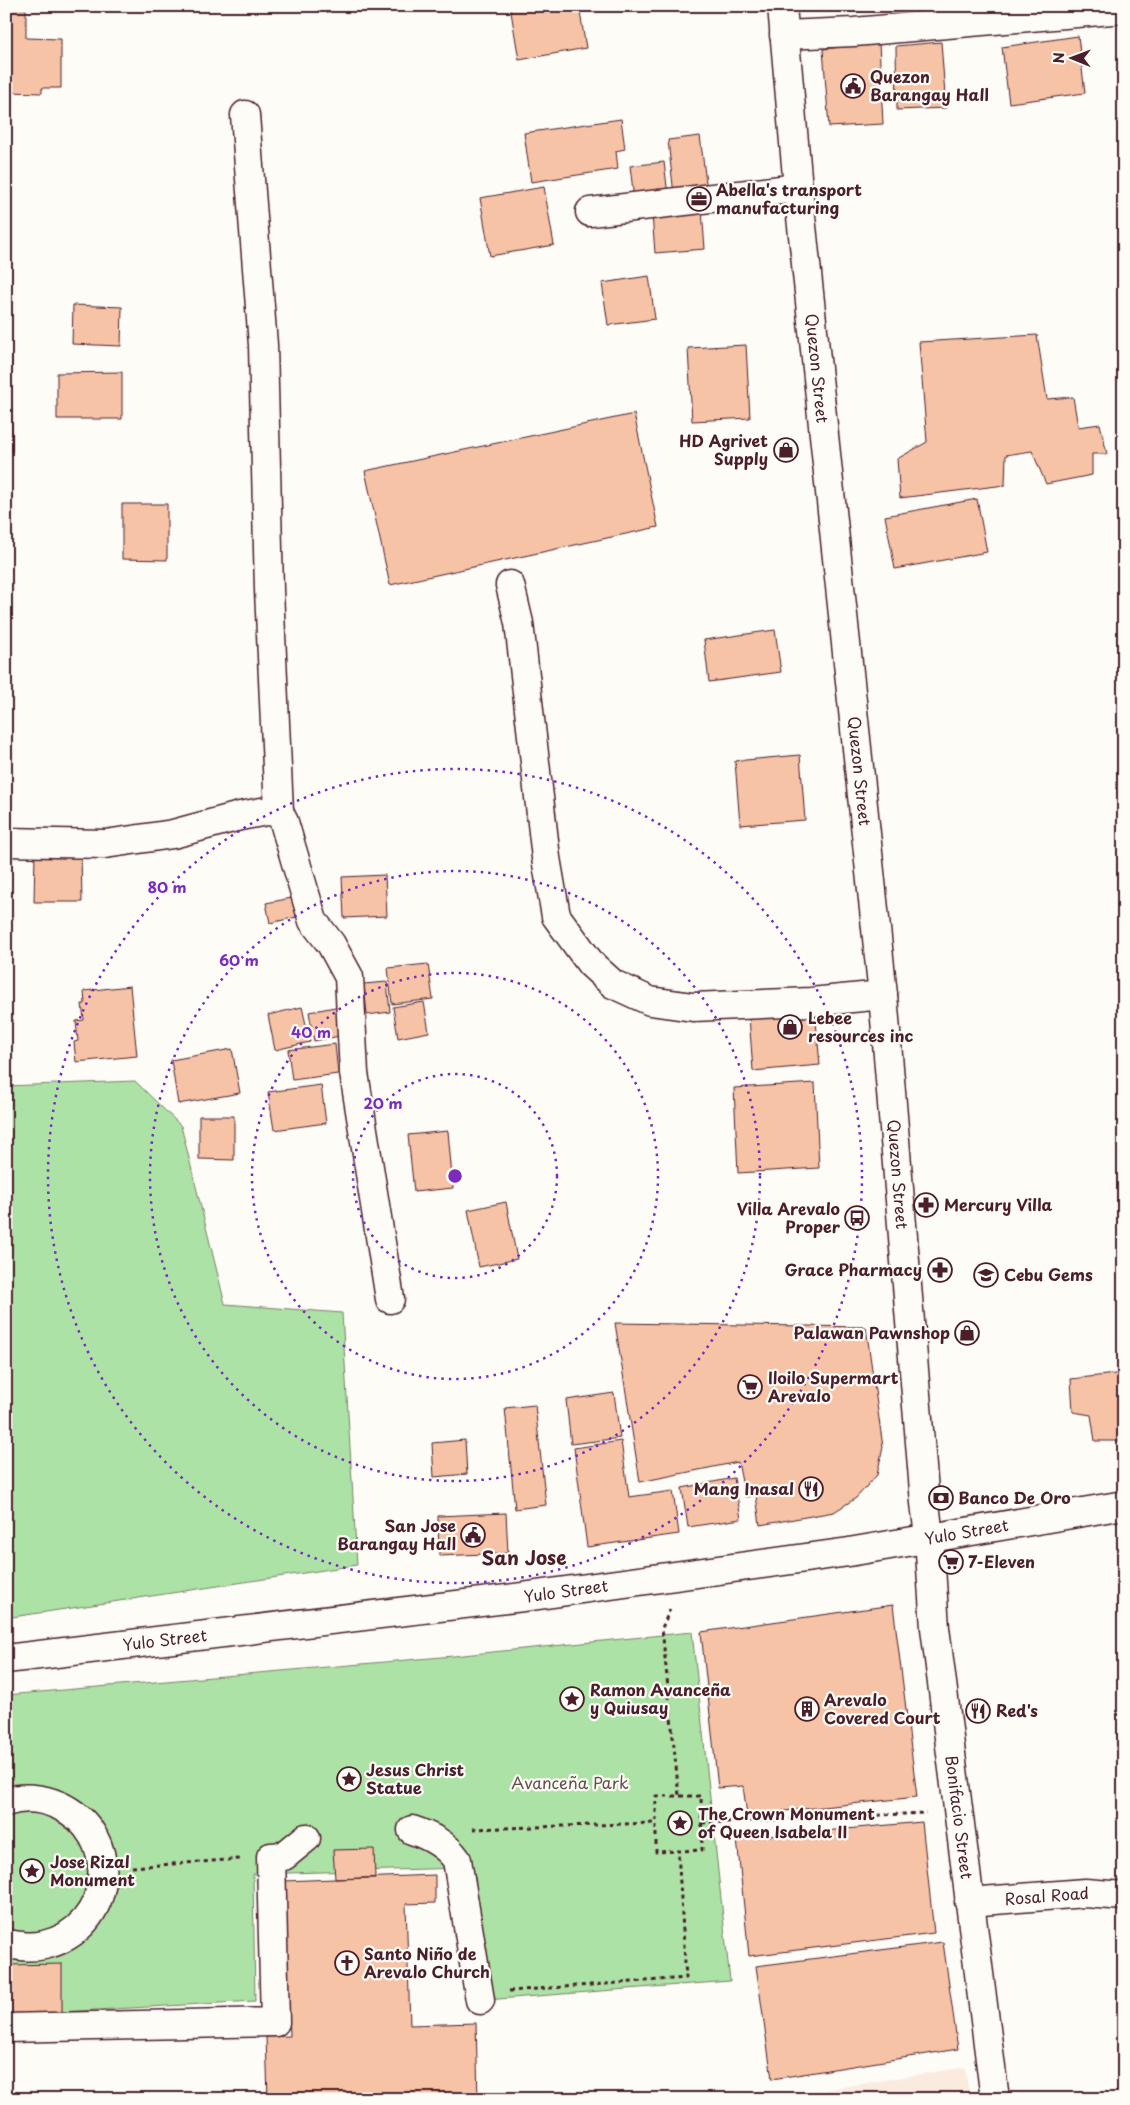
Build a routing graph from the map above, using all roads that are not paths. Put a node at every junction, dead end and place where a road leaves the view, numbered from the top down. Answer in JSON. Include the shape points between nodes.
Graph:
{"nodes":[{"id":1,"x":782,"y":6,"type":"edge"},
{"id":2,"x":1124,"y":9,"type":"edge"},
{"id":3,"x":1041,"y":11,"type":"edge"},
{"id":4,"x":784,"y":35,"type":"junction"},
{"id":5,"x":245,"y":115,"type":"dead end"},
{"id":6,"x":798,"y":188,"type":"junction"},
{"id":7,"x":590,"y":212,"type":"dead end"},
{"id":8,"x":510,"y":585,"type":"dead end"},
{"id":9,"x":279,"y":812,"type":"junction"},
{"id":10,"x":6,"y":842,"type":"edge"},
{"id":11,"x":883,"y":995,"type":"junction"},
{"id":12,"x":390,"y":1300,"type":"dead end"},
{"id":13,"x":1124,"y":1505,"type":"edge"},
{"id":14,"x":930,"y":1537,"type":"junction"},
{"id":15,"x":6,"y":1659,"type":"edge"},
{"id":16,"x":9,"y":1801,"type":"edge"},
{"id":17,"x":412,"y":1830,"type":"dead end"},
{"id":18,"x":306,"y":1838,"type":"dead end"},
{"id":19,"x":1124,"y":1896,"type":"edge"},
{"id":20,"x":969,"y":1902,"type":"junction"},
{"id":21,"x":6,"y":1944,"type":"edge"},
{"id":22,"x":480,"y":1996,"type":"road end"},
{"id":23,"x":6,"y":2028,"type":"edge"},
{"id":24,"x":995,"y":2099,"type":"edge"}],
"edges":[{"from":1,"to":4,"type":"street","name":"Quezon Street"},
{"from":2,"to":3,"type":"street"},
{"from":3,"to":4,"type":"street","via":[[854,32]]},
{"from":4,"to":6,"type":"street","name":"Quezon Street"},
{"from":5,"to":9,"type":"street","via":[[263,345]]},
{"from":6,"to":7,"type":"street"},
{"from":6,"to":11,"type":"street","name":"Quezon Street"},
{"from":8,"to":11,"type":"street","via":[[519,623],[546,858],[556,916],[591,964],[614,984],[650,1001],[694,1006],[811,1002]]},
{"from":9,"to":10,"type":"street","via":[[267,811],[173,834],[105,844]]},
{"from":9,"to":12,"type":"street","via":[[313,922],[331,944],[349,977],[354,1074]]},
{"from":11,"to":14,"type":"street","name":"Quezon Street"},
{"from":13,"to":14,"type":"street","name":"Yulo Street"},
{"from":14,"to":15,"type":"street","name":"Yulo Street","via":[[849,1552],[374,1616]]},
{"from":14,"to":20,"type":"street","name":"Bonifacio Street","via":[[935,1628]]},
{"from":16,"to":21,"type":"street","via":[[31,1798],[50,1801],[68,1809],[94,1838],[104,1869],[99,1896],[77,1929],[61,1940],[43,1945]]},
{"from":17,"to":22,"type":"street","via":[[442,1844],[457,1860]]},
{"from":18,"to":23,"type":"street","via":[[284,1856],[271,1857],[275,2022]]},
{"from":19,"to":20,"type":"street","name":"Rosal Road","via":[[1085,1893]]},
{"from":20,"to":24,"type":"street","name":"Bonifacio Street"}]}
